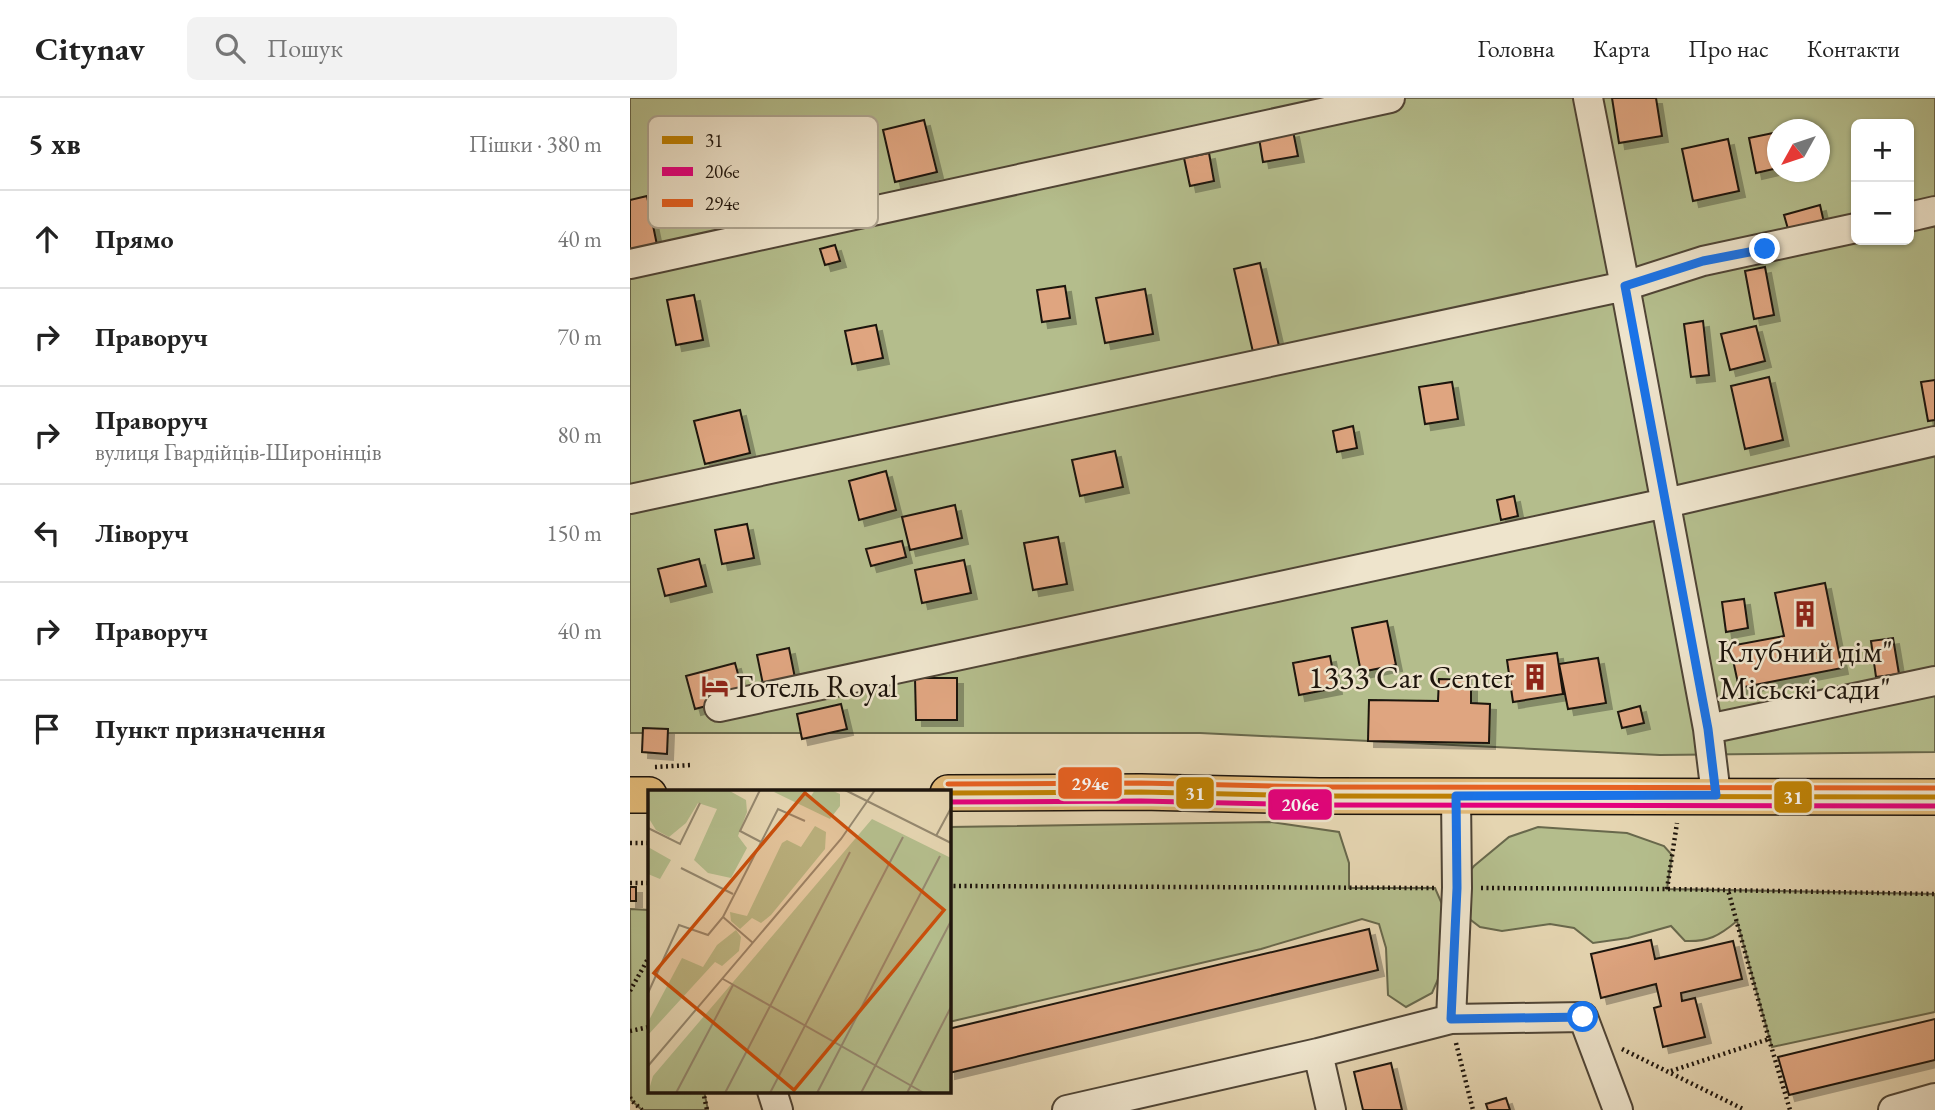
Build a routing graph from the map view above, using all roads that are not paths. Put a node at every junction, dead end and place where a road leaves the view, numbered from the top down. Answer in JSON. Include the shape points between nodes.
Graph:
{"nodes":[{"id":1,"x":1391,"y":98,"type":"edge"},
{"id":2,"x":1588,"y":98,"type":"edge"},
{"id":3,"x":878,"y":210,"type":"edge"},
{"id":4,"x":1935,"y":211,"type":"edge"},
{"id":5,"x":1914,"y":216,"type":"edge"},
{"id":6,"x":795,"y":228,"type":"edge"},
{"id":7,"x":1851,"y":229,"type":"edge"},
{"id":8,"x":630,"y":264,"type":"edge"},
{"id":9,"x":1625,"y":286,"type":"junction"},
{"id":10,"x":1935,"y":441,"type":"edge"},
{"id":11,"x":630,"y":499,"type":"edge"},
{"id":12,"x":1666,"y":503,"type":"junction"},
{"id":13,"x":1935,"y":681,"type":"edge"},
{"id":14,"x":719,"y":707,"type":"dead end"},
{"id":15,"x":1708,"y":729,"type":"junction"},
{"id":16,"x":950,"y":793,"type":"edge"},
{"id":17,"x":1716,"y":795,"type":"junction"},
{"id":18,"x":1456,"y":796,"type":"junction"},
{"id":19,"x":1935,"y":797,"type":"edge"},
{"id":20,"x":1451,"y":1019,"type":"junction"},
{"id":21,"x":1318,"y":1053,"type":"junction"},
{"id":22,"x":773,"y":1093,"type":"edge"},
{"id":23,"x":1929,"y":1103,"type":"edge"},
{"id":24,"x":778,"y":1110,"type":"edge"},
{"id":25,"x":1067,"y":1110,"type":"edge"},
{"id":26,"x":1331,"y":1110,"type":"edge"},
{"id":27,"x":1618,"y":1110,"type":"edge"},
{"id":28,"x":1893,"y":1110,"type":"edge"}],
"edges":[{"from":1,"to":3,"type":"street"},
{"from":2,"to":9,"type":"street"},
{"from":4,"to":5,"type":"street"},
{"from":6,"to":8,"type":"street"},
{"from":7,"to":9,"type":"street","via":[[1703,261]]},
{"from":9,"to":11,"type":"street"},
{"from":9,"to":12,"type":"street"},
{"from":10,"to":12,"type":"street"},
{"from":12,"to":14,"type":"street"},
{"from":12,"to":15,"type":"street"},
{"from":13,"to":15,"type":"street"},
{"from":15,"to":17,"type":"street"},
{"from":16,"to":18,"type":"main road"},
{"from":17,"to":18,"type":"main road"},
{"from":17,"to":19,"type":"main road"},
{"from":18,"to":20,"type":"street"},
{"from":20,"to":21,"type":"street"},
{"from":20,"to":27,"type":"street","via":[[1583,1017]]},
{"from":21,"to":25,"type":"street"},
{"from":21,"to":26,"type":"street"},
{"from":22,"to":24,"type":"street"},
{"from":23,"to":28,"type":"street"}]}
